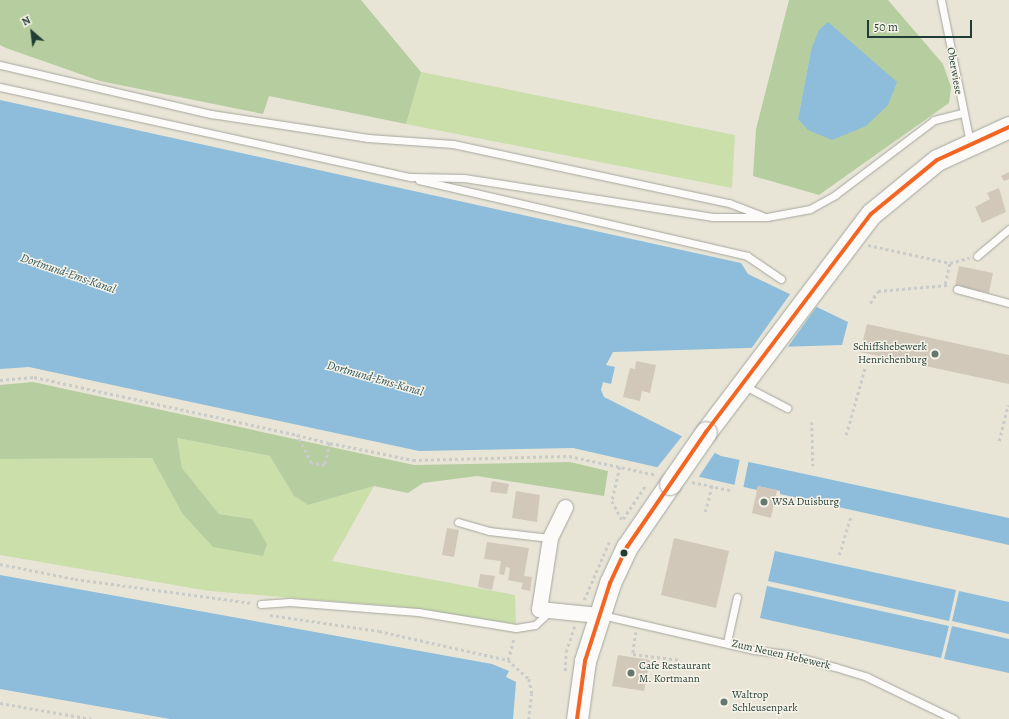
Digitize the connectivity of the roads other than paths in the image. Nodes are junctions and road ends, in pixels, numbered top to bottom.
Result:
1 (941, 0) edge
2 (0, 65) edge
3 (0, 87) edge
4 (962, 113) junction
5 (1009, 127) edge
6 (970, 142) junction
7 (411, 177) junction
8 (767, 218) junction
9 (1009, 228) edge
10 (977, 256) road end
11 (781, 279) dead end
12 (957, 289) road end
13 (1009, 303) edge
14 (742, 385) junction
15 (787, 408) dead end
16 (565, 507) dead end
17 (458, 522) dead end
18 (550, 538) junction
19 (737, 597) dead end
20 (261, 604) road end
21 (550, 611) junction
22 (599, 615) junction
23 (728, 642) junction
24 (577, 719) edge
25 (954, 719) edge

1 - 4 lane, Oberwiese
2 - 8 lane
3 - 7 lane
4 - 6 lane, Oberwiese
4 - 8 lane
5 - 6 main road
6 - 14 main road
7 - 8 lane
7 - 11 lane
9 - 10 lane
12 - 13 lane
14 - 15 lane
14 - 22 main road, bridge
16 - 18 street
17 - 18 lane
18 - 21 street
19 - 23 lane
20 - 21 lane
21 - 22 street
22 - 23 lane, Zum Neuen Hebewerk
22 - 24 main road
23 - 25 lane, Zum Neuen Hebewerk

